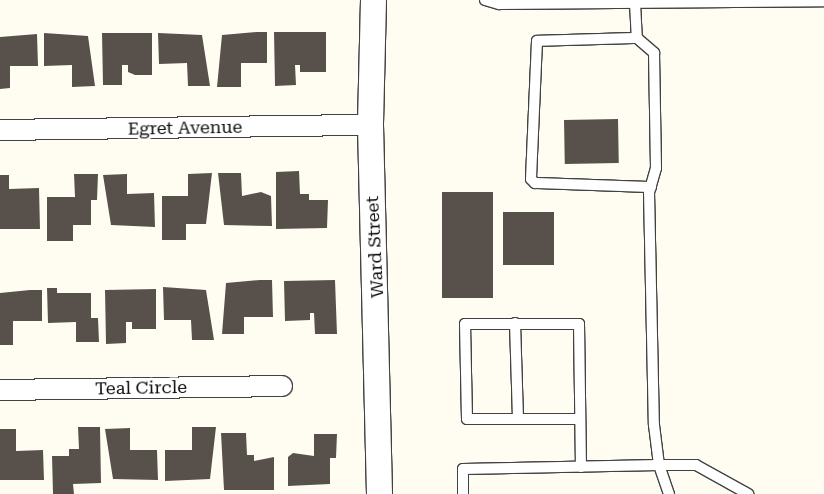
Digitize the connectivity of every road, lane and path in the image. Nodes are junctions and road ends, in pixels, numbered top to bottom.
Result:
1 (373, 0) edge
2 (485, 0) edge
3 (824, 1) edge
4 (635, 3) junction
5 (637, 38) junction
6 (370, 125) junction
7 (0, 130) edge
8 (651, 187) junction
9 (515, 323) junction
10 (282, 386) dead end
11 (0, 390) edge
12 (518, 419) junction
13 (580, 419) junction
14 (659, 466) junction
15 (581, 467) junction
16 (380, 494) edge
17 (463, 494) edge
18 (669, 494) edge
19 (748, 494) edge

1 - 6 street, Ward Street
2 - 4 lane
3 - 4 lane
4 - 5 lane
5 - 8 lane
5 - 8 lane
6 - 7 street, Egret Avenue
6 - 16 street, Ward Street
8 - 14 lane
9 - 12 lane
9 - 12 lane
9 - 13 lane
10 - 11 street, Teal Circle
12 - 13 lane
13 - 15 lane
14 - 15 lane
14 - 18 lane
14 - 19 lane
15 - 17 lane

